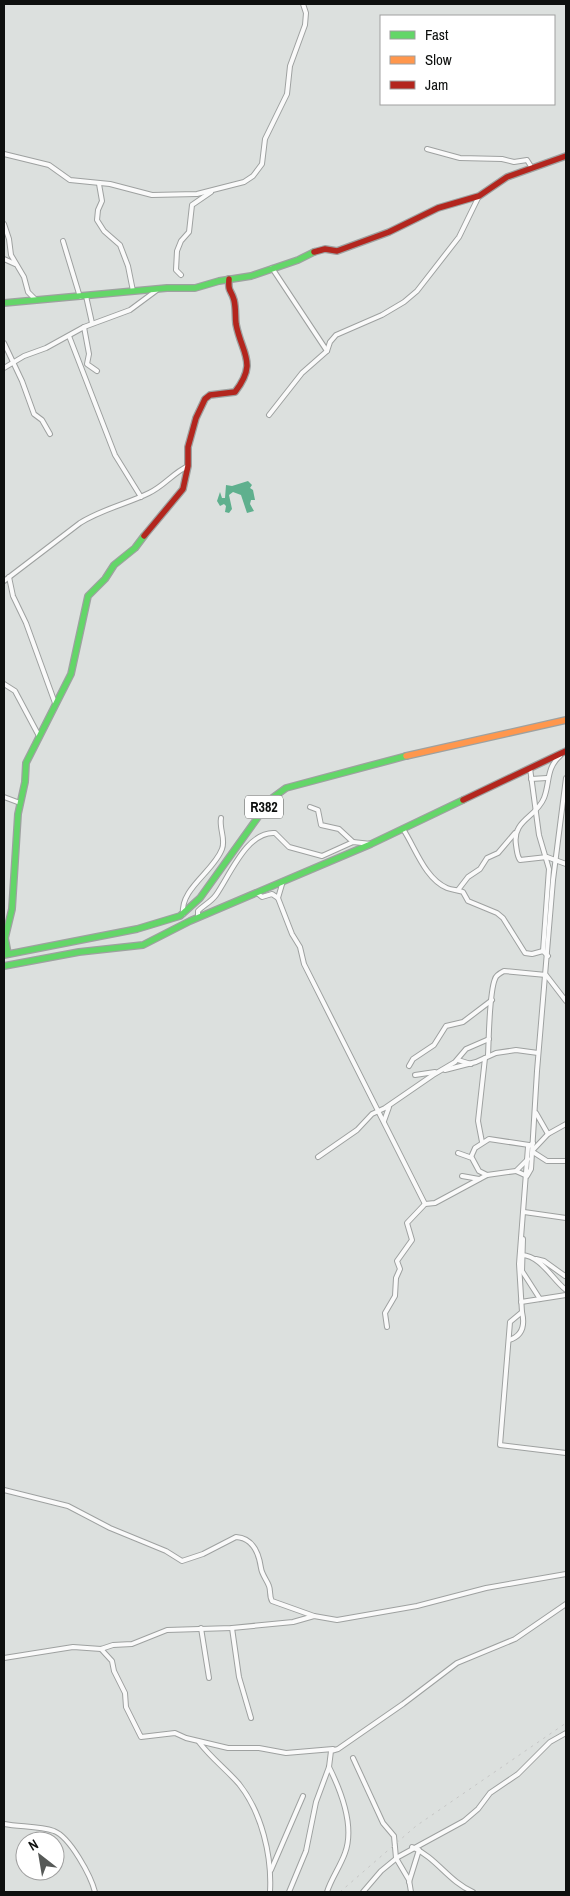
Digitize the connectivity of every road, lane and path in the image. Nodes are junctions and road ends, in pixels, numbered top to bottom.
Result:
1 (303, 4) edge
2 (427, 149) dead end
3 (4, 154) edge
4 (566, 156) edge
5 (532, 168) junction
6 (99, 184) junction
7 (213, 191) junction
8 (479, 196) junction
9 (4, 224) edge
10 (63, 241) dead end
11 (4, 259) edge
12 (15, 264) junction
13 (272, 268) junction
14 (181, 275) dead end
15 (229, 279) junction
16 (159, 289) junction
17 (133, 291) junction
18 (84, 297) junction
19 (36, 300) junction
20 (4, 303) edge
21 (92, 324) junction
22 (84, 327) junction
23 (69, 336) junction
24 (4, 343) edge
25 (327, 351) junction
26 (13, 363) junction
27 (4, 368) edge
28 (97, 371) dead end
29 (269, 416) dead end
30 (50, 434) dead end
31 (188, 466) junction
32 (141, 497) junction
33 (9, 577) junction
34 (4, 581) edge
35 (4, 684) edge
36 (55, 703) junction
37 (566, 720) edge
38 (39, 736) junction
39 (564, 752) edge
40 (530, 768) junction
41 (547, 778) junction
42 (566, 778) edge
43 (531, 779) junction
44 (4, 798) edge
45 (20, 803) junction
46 (310, 807) dead end
47 (536, 810) junction
48 (220, 818) dead end
49 (403, 829) junction
50 (516, 833) junction
51 (353, 842) junction
52 (371, 844) junction
53 (547, 857) junction
54 (556, 860) junction
55 (566, 864) edge
56 (283, 881) junction
57 (458, 890) junction
58 (257, 893) junction
59 (278, 898) junction
60 (184, 914) junction
61 (198, 917) junction
62 (543, 951) junction
63 (6, 955) edge
64 (548, 956) junction
65 (4, 966) edge
66 (546, 975) junction
67 (492, 999) junction
68 (566, 1000) edge
69 (489, 1039) junction
70 (538, 1053) junction
71 (486, 1057) junction
72 (458, 1060) junction
73 (471, 1064) junction
74 (409, 1066) dead end
75 (438, 1072) junction
76 (415, 1075) dead end
77 (390, 1104) junction
78 (378, 1111) junction
79 (535, 1111) junction
80 (384, 1121) junction
81 (566, 1124) edge
82 (548, 1134) junction
83 (482, 1142) junction
84 (531, 1144) junction
85 (533, 1151) junction
86 (458, 1153) dead end
87 (471, 1156) junction
88 (318, 1157) dead end
89 (539, 1158) junction
90 (530, 1159) junction
91 (566, 1161) edge
92 (516, 1170) junction
93 (487, 1174) junction
94 (462, 1176) dead end
95 (527, 1176) junction
96 (479, 1179) junction
97 (425, 1204) junction
98 (524, 1212) junction
99 (566, 1218) edge
100 (522, 1226) junction
101 (522, 1255) junction
102 (536, 1258) junction
103 (566, 1276) edge
104 (553, 1279) junction
105 (566, 1290) edge
106 (566, 1295) edge
107 (540, 1299) junction
108 (521, 1302) junction
109 (522, 1312) junction
110 (387, 1327) dead end
111 (508, 1340) junction
112 (566, 1453) edge
113 (4, 1490) edge
114 (566, 1574) edge
115 (566, 1604) edge
116 (314, 1616) junction
117 (201, 1628) junction
118 (232, 1628) junction
119 (101, 1649) junction
120 (4, 1658) edge
121 (209, 1678) dead end
122 (251, 1718) dead end
123 (566, 1733) edge
124 (198, 1741) junction
125 (338, 1749) junction
126 (353, 1758) dead end
127 (329, 1767) junction
128 (303, 1796) dead end
129 (4, 1824) edge
130 (412, 1848) junction
131 (419, 1850) junction
132 (396, 1858) junction
133 (270, 1872) junction
134 (410, 1882) junction
135 (269, 1891) edge
136 (95, 1892) edge
137 (289, 1892) edge
138 (327, 1892) edge
139 (363, 1892) edge
140 (411, 1892) edge
141 (473, 1892) edge

1 - 7 street
2 - 5 street
3 - 6 street
4 - 5 street
5 - 8 street
6 - 7 street
6 - 17 street
7 - 14 street
8 - 13 street
8 - 25 street
9 - 12 street
10 - 18 street
11 - 12 street
12 - 19 street
13 - 15 street
13 - 25 street
15 - 16 street
15 - 31 street
16 - 17 street
16 - 21 street
17 - 18 street
18 - 19 street
18 - 21 street
19 - 20 street
21 - 22 street
22 - 23 street
22 - 28 street
23 - 26 street
23 - 32 street
24 - 26 street
25 - 29 street
26 - 27 street
26 - 30 street
31 - 32 street
31 - 36 street
32 - 33 street
33 - 34 street
33 - 36 street
35 - 38 street
36 - 38 street
37 - 60 street, R382
38 - 45 street
39 - 40 street
39 - 41 street
40 - 43 street
40 - 49 street
41 - 43 street
41 - 47 street
42 - 54 street
43 - 47 street
44 - 45 street
45 - 63 street
46 - 51 street
47 - 50 street
47 - 53 street
48 - 60 street
49 - 52 street
49 - 57 street
50 - 53 street
50 - 57 street
51 - 52 street
51 - 61 street
52 - 56 street
53 - 54 street
53 - 62 street
54 - 55 street
54 - 64 street
56 - 58 street
56 - 59 street
57 - 62 street
58 - 59 street
58 - 61 street
59 - 78 street
60 - 63 street, R382
61 - 65 street
62 - 64 street
64 - 66 street
66 - 67 street
66 - 68 street
66 - 70 street
67 - 69 street
67 - 74 street
69 - 71 street
69 - 72 street
70 - 71 street
70 - 79 street
71 - 73 street
71 - 83 street
72 - 73 street
72 - 75 street
73 - 75 street
75 - 76 street
75 - 77 street
77 - 78 street
77 - 80 street
78 - 80 street
78 - 88 street
79 - 82 street
79 - 84 street
80 - 97 street
81 - 82 street
82 - 85 street
83 - 84 street
83 - 87 street
84 - 85 street
84 - 90 street
85 - 89 street
85 - 90 street
86 - 87 street
87 - 93 street
89 - 90 street
89 - 91 street
90 - 92 street
90 - 95 street
92 - 93 street
92 - 95 street
93 - 96 street
94 - 96 street
95 - 98 street
96 - 97 street
97 - 110 street
98 - 99 street
98 - 100 street
100 - 101 street
100 - 108 street
101 - 102 street
101 - 107 street
102 - 103 street
102 - 104 street
103 - 104 street
104 - 105 street
106 - 107 street
107 - 108 street
108 - 109 street
109 - 111 street
109 - 111 street
111 - 112 street
113 - 116 street
114 - 116 street
115 - 125 street
116 - 118 street
117 - 118 street
117 - 119 street
117 - 121 street
118 - 122 street
119 - 120 street
119 - 124 street
123 - 130 street
124 - 125 street
124 - 133 street
125 - 127 street
126 - 132 street
127 - 137 street
127 - 138 street
128 - 133 street
129 - 136 street
130 - 131 street
130 - 132 street
131 - 134 street
131 - 141 street
132 - 134 street
132 - 139 street
133 - 135 street
134 - 140 street

